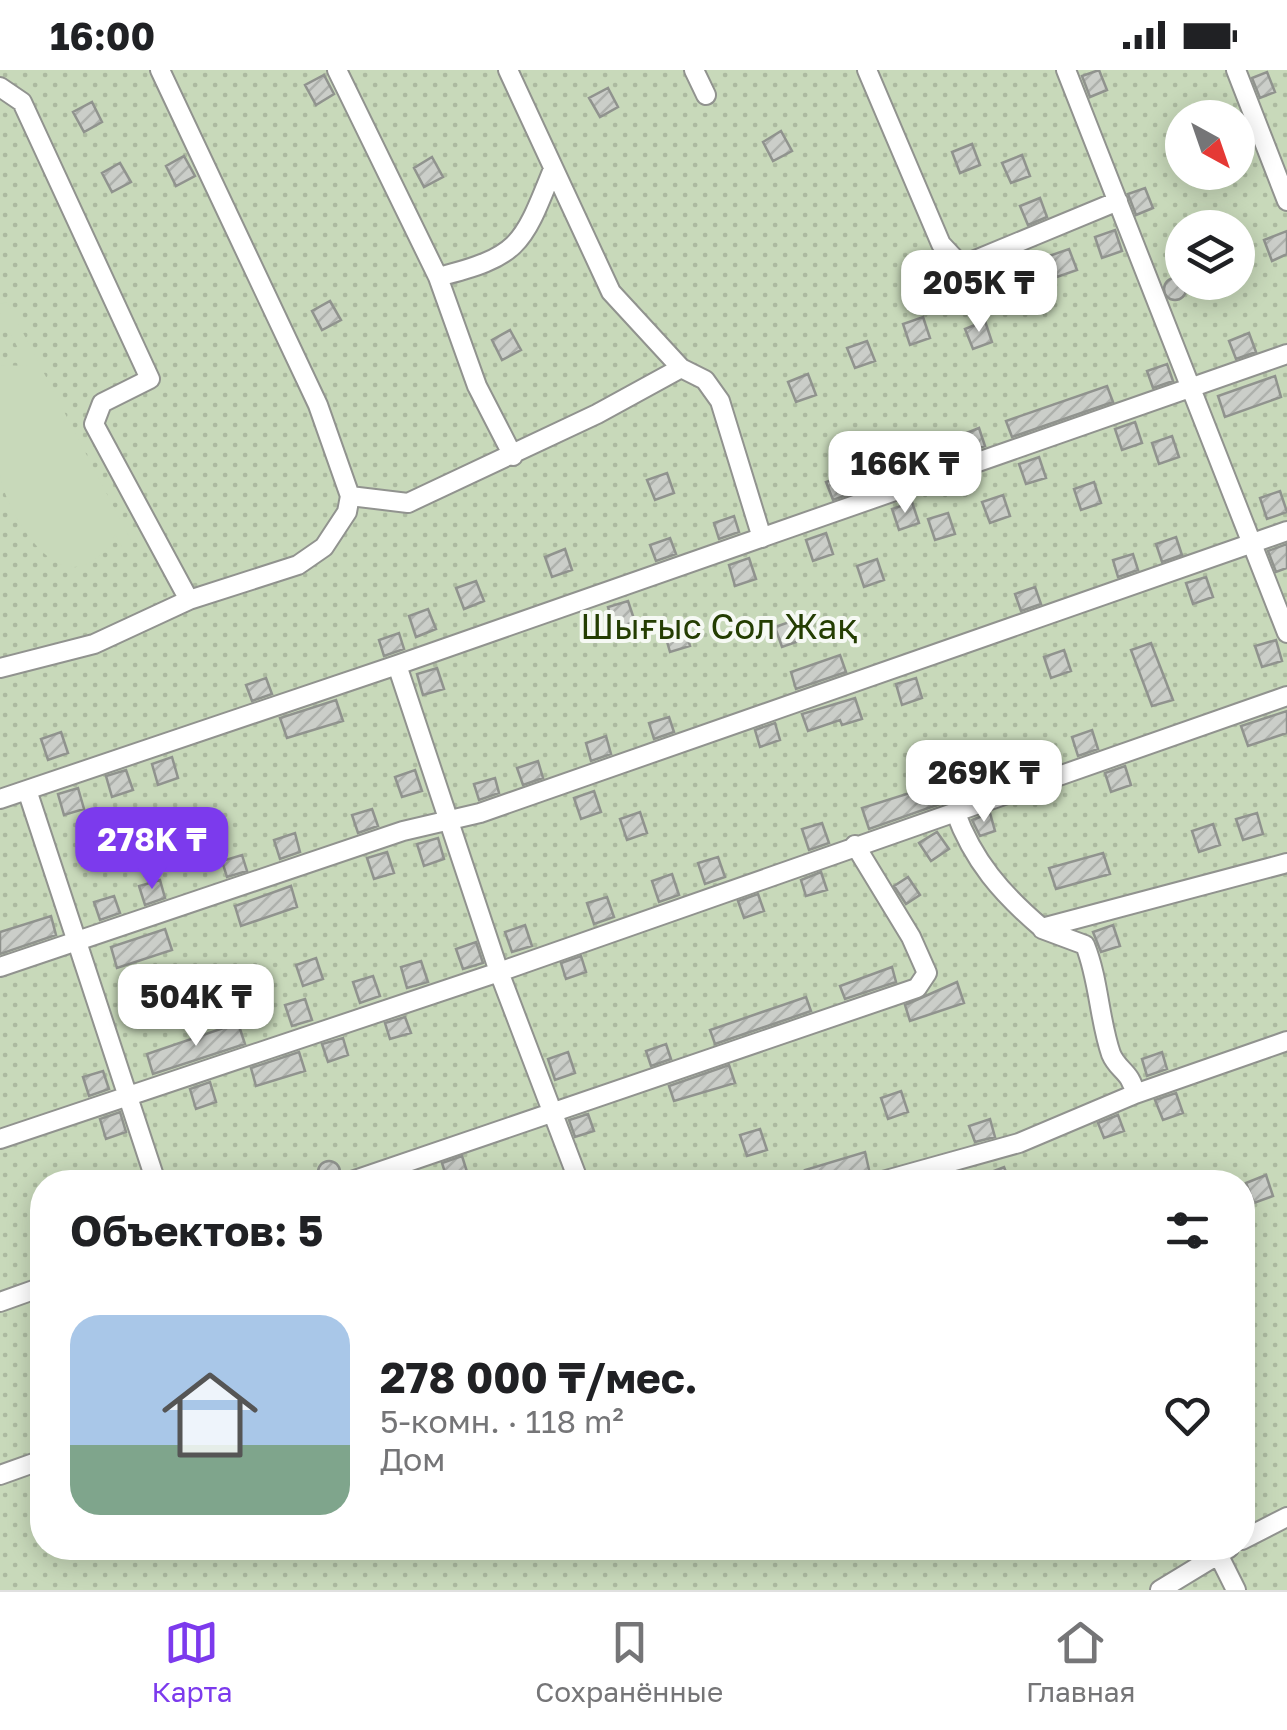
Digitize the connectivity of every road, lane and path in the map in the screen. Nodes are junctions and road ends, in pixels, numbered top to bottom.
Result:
1 (160, 70) edge
2 (337, 70) edge
3 (508, 70) edge
4 (694, 70) edge
5 (867, 70) edge
6 (1066, 70) edge
7 (1236, 70) edge
8 (0, 87) edge
9 (706, 95) dead end
10 (553, 169) junction
11 (1118, 201) junction
12 (1287, 202) edge
13 (438, 278) junction
14 (1287, 354) edge
15 (681, 368) junction
16 (1192, 388) junction
17 (513, 456) junction
18 (350, 496) junction
19 (1287, 532) edge
20 (762, 538) junction
21 (1253, 545) junction
22 (189, 600) junction
23 (1287, 633) edge
24 (397, 666) junction
25 (0, 668) edge
26 (1287, 696) edge
27 (27, 790) junction
28 (0, 798) edge
29 (955, 811) junction
30 (448, 820) junction
31 (855, 845) junction
32 (1287, 863) edge
33 (1042, 928) junction
34 (74, 942) junction
35 (0, 967) edge
36 (499, 972) junction
37 (1287, 1041) edge
38 (1136, 1094) junction
39 (128, 1095) junction
40 (551, 1114) junction
41 (0, 1139) edge
42 (152, 1170) edge
43 (385, 1170) edge
44 (575, 1170) edge
45 (922, 1170) edge
46 (30, 1292) edge
47 (0, 1302) edge
48 (30, 1464) edge
49 (0, 1474) edge
50 (1287, 1516) edge
51 (1255, 1533) edge
52 (1208, 1560) edge
53 (1227, 1560) edge
54 (1160, 1590) edge
55 (1236, 1590) edge

1 - 18 street
2 - 13 street
3 - 10 street
4 - 9 street
5 - 11 street
6 - 11 street
7 - 12 street
8 - 22 street
10 - 13 street
10 - 15 street
11 - 16 street
13 - 17 street
14 - 16 street
15 - 17 street
15 - 20 street
16 - 20 street
16 - 21 street
17 - 18 street
18 - 22 street
19 - 21 street
20 - 24 street
21 - 23 street
21 - 30 street
22 - 25 street
24 - 27 street
24 - 30 street
26 - 29 street
27 - 28 street
27 - 34 street
29 - 31 street
29 - 33 street
30 - 34 street
30 - 36 street
31 - 36 street
31 - 40 street
32 - 33 street
33 - 38 street
34 - 35 street
34 - 39 street
36 - 39 street
36 - 40 street
37 - 38 street
38 - 45 street
39 - 41 street
39 - 42 street
40 - 43 street
40 - 44 street
46 - 47 street
48 - 49 street
50 - 51 street
52 - 54 street
53 - 55 street

